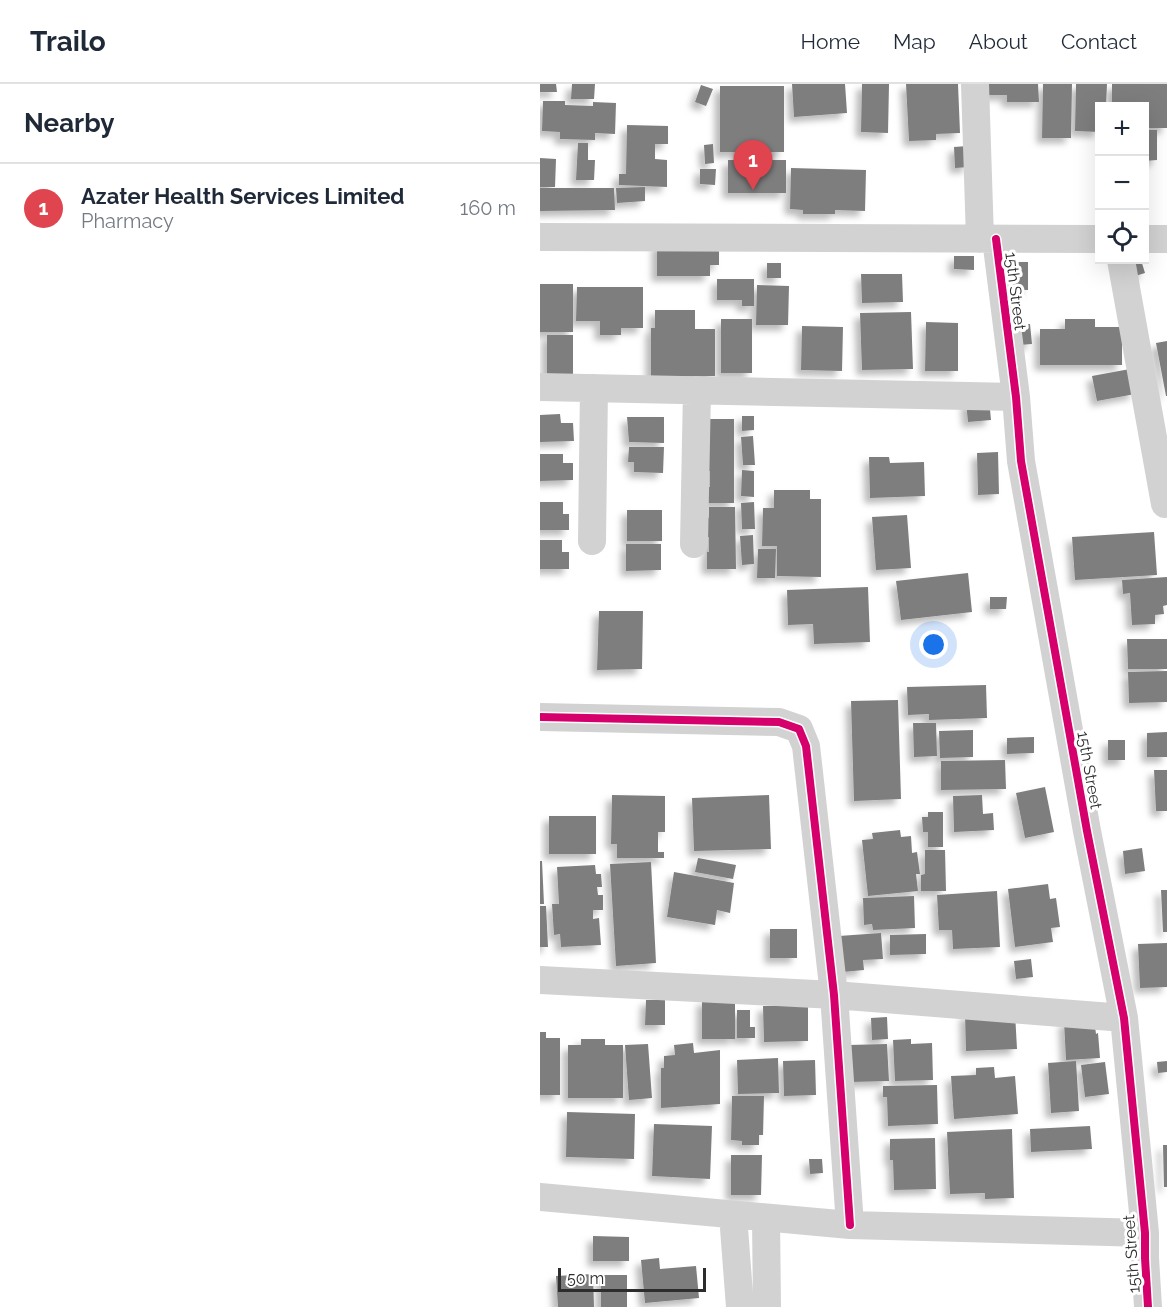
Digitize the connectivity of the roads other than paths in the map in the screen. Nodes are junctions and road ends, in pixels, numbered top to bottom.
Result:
1 (975, 84) edge
2 (540, 237) edge
3 (988, 239) junction
4 (1095, 239) edge
5 (1149, 239) edge
6 (1167, 239) edge
7 (1122, 264) edge
8 (540, 387) edge
9 (594, 388) junction
10 (697, 390) junction
11 (1016, 398) junction
12 (1165, 504) dead end
13 (592, 540) dead end
14 (694, 544) dead end
15 (540, 717) edge
16 (540, 980) edge
17 (834, 995) junction
18 (1124, 1018) junction
19 (540, 1197) edge
20 (733, 1215) junction
21 (766, 1218) junction
22 (850, 1226) junction
23 (1152, 1250) edge
24 (740, 1307) edge
25 (767, 1307) edge
26 (1148, 1307) edge

1 - 3 street, 15th Street
2 - 3 street
3 - 4 street
3 - 11 street, 15th Street
5 - 6 street
7 - 12 street
8 - 9 street
9 - 10 street
9 - 13 street
10 - 11 street
10 - 14 street
11 - 18 street, 15th Street
15 - 17 street
16 - 17 street
17 - 18 street
17 - 22 street
18 - 23 street, 15th Street
19 - 20 street
20 - 21 street
20 - 24 street
21 - 22 street
21 - 25 street
22 - 23 street
23 - 26 street, 15th Street

